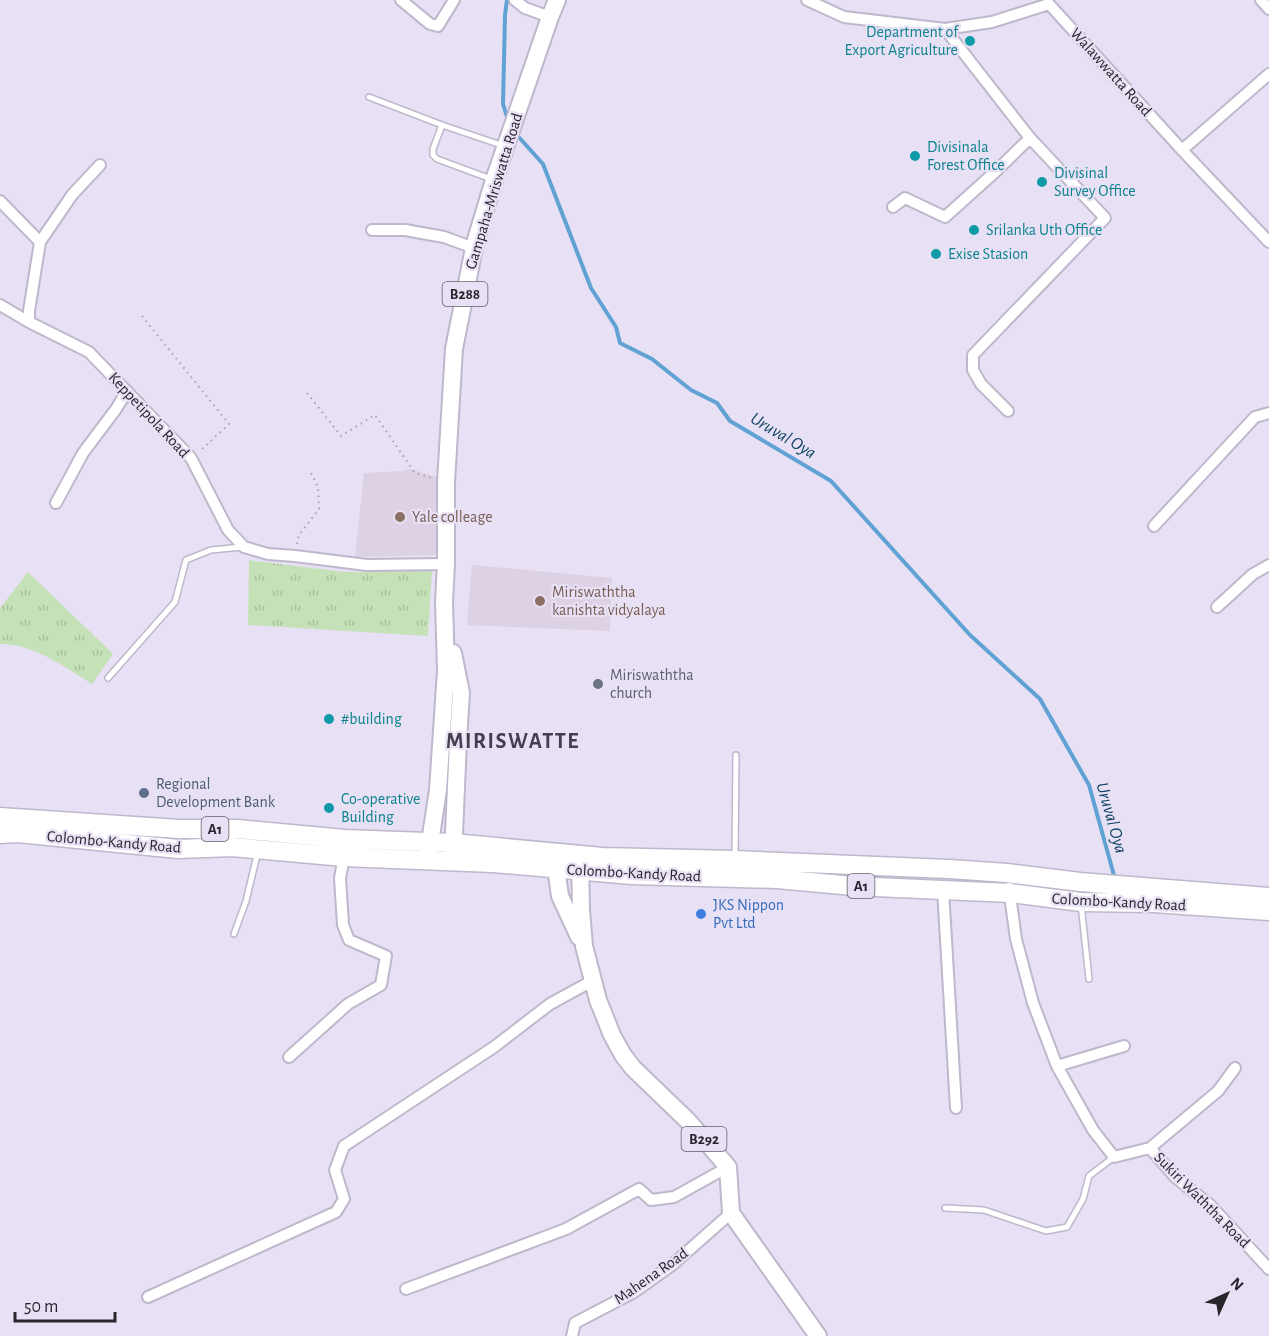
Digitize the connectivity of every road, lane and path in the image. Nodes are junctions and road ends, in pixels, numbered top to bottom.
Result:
1 (401, 0) edge
2 (454, 0) edge
3 (515, 0) edge
4 (557, 0) edge
5 (807, 0) edge
6 (1261, 0) edge
7 (1269, 9) edge
8 (550, 17) junction
9 (945, 29) junction
10 (1269, 75) edge
11 (369, 97) dead end
12 (442, 125) junction
13 (1030, 138) junction
14 (506, 146) junction
15 (1182, 150) junction
16 (99, 165) dead end
17 (494, 180) junction
18 (0, 201) edge
19 (892, 207) dead end
20 (372, 230) dead end
21 (40, 242) junction
22 (1269, 242) edge
23 (474, 248) junction
24 (0, 305) edge
25 (142, 316) dead end
26 (29, 322) junction
27 (127, 391) junction
28 (307, 393) dead end
29 (1008, 411) dead end
30 (1269, 413) edge
31 (191, 458) junction
32 (311, 473) dead end
33 (446, 482) junction
34 (56, 503) dead end
35 (1154, 526) dead end
36 (244, 547) junction
37 (295, 556) junction
38 (446, 564) junction
39 (1269, 565) edge
40 (444, 602) junction
41 (1217, 607) dead end
42 (108, 678) dead end
43 (736, 755) dead end
44 (0, 817) edge
45 (179, 829) junction
46 (0, 834) edge
47 (178, 849) junction
48 (258, 850) junction
49 (429, 850) junction
50 (453, 851) junction
51 (344, 857) junction
52 (556, 860) junction
53 (735, 860) junction
54 (580, 862) junction
55 (1007, 873) junction
56 (943, 890) junction
57 (1010, 893) junction
58 (1269, 897) edge
59 (1081, 902) junction
60 (1269, 911) edge
61 (234, 934) dead end
62 (584, 946) junction
63 (1089, 979) dead end
64 (592, 981) junction
65 (1124, 1046) dead end
66 (289, 1057) dead end
67 (1057, 1066) junction
68 (1235, 1068) dead end
69 (956, 1108) dead end
70 (1150, 1148) junction
71 (1114, 1157) junction
72 (728, 1167) junction
73 (945, 1208) dead end
74 (731, 1213) junction
75 (1269, 1269) edge
76 (406, 1289) dead end
77 (148, 1298) dead end
78 (572, 1336) edge
79 (818, 1336) edge

1 - 2 street
3 - 8 street
4 - 8 main road, Gampaha-Mriswatta Road / B288
5 - 9 street, Walawwatta Road
6 - 7 street
8 - 14 main road, Gampaha-Mriswatta Road / B288
9 - 13 street
9 - 15 street, Walawwatta Road
10 - 15 street
11 - 12 lane
12 - 14 lane
12 - 17 lane
13 - 19 street
13 - 29 street
14 - 17 main road, Gampaha-Mriswatta Road / B288
15 - 22 street, Walawwatta Road
16 - 21 street
17 - 23 main road, Gampaha-Mriswatta Road / B288
18 - 21 street
20 - 23 street
21 - 26 street
23 - 33 main road, Gampaha-Mriswatta Road / B288
24 - 26 street, Keppetipola Road
25 - 31 path
26 - 27 street, Keppetipola Road
27 - 31 street, Keppetipola Road
27 - 34 street
28 - 33 path
30 - 35 street
31 - 36 street, Keppetipola Road
32 - 37 path
33 - 38 main road, Gampaha-Mriswatta Road / B288
36 - 37 street
36 - 42 lane
37 - 38 street
38 - 40 main road, Gampaha-Mriswatta Road / B288
39 - 41 street
40 - 49 main road, Gampaha-Mriswatta Road / B288
40 - 50 main road, Gampaha-Mriswatta Road / B288
43 - 53 lane
44 - 45 highway, Colombo-Kandy Road / A1
45 - 47 highway
45 - 49 highway, Colombo-Kandy Road / A1
46 - 47 highway, Colombo-Kandy Road / A1
47 - 48 highway, Colombo-Kandy Road / A1
48 - 51 highway, Colombo-Kandy Road / A1
48 - 61 lane
49 - 50 highway, Colombo-Kandy Road / A1
49 - 51 highway, Colombo-Kandy Road / A1
50 - 52 highway, Colombo-Kandy Road / A1
51 - 66 street
52 - 54 highway, Colombo-Kandy Road / A1
52 - 62 main road, B292
53 - 54 highway, Colombo-Kandy Road / A1
53 - 55 highway, Colombo-Kandy Road / A1
54 - 56 highway, Colombo-Kandy Road / A1
54 - 62 main road, B292
55 - 57 street
55 - 58 highway, Colombo-Kandy Road / A1
56 - 57 highway, Colombo-Kandy Road / A1
56 - 69 street
57 - 59 highway, Colombo-Kandy Road / A1
57 - 67 street
59 - 60 highway, Colombo-Kandy Road / A1
59 - 63 lane
62 - 64 main road, B292
64 - 72 main road, B292
64 - 77 street
65 - 67 street
67 - 71 street
68 - 70 street
70 - 71 street, Sukiri Waththa Road
70 - 75 street, Sukiri Waththa Road
71 - 73 lane
72 - 74 main road, B292
72 - 76 street
74 - 78 street, Mahena Road
74 - 79 main road

